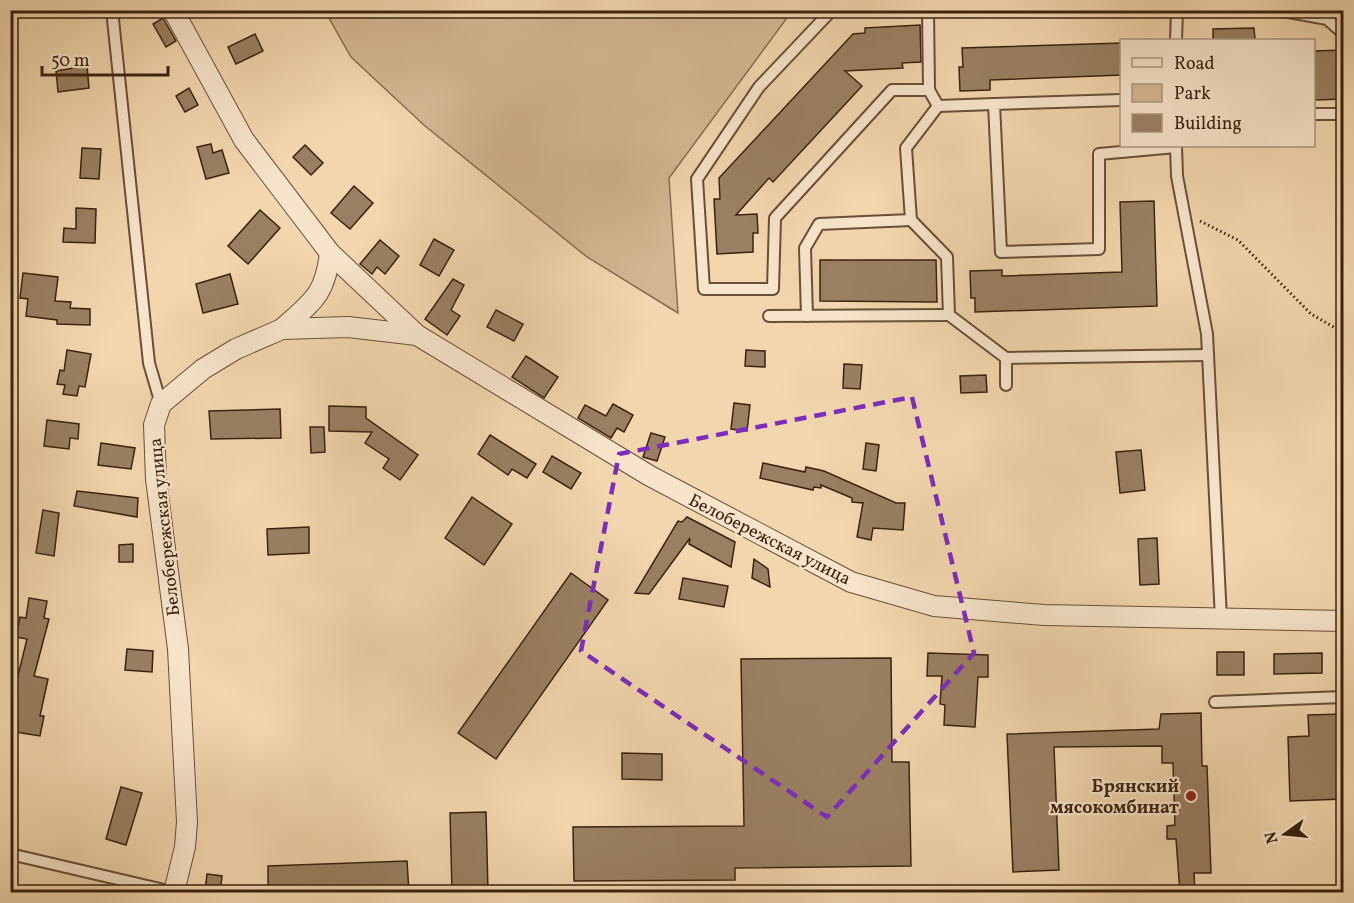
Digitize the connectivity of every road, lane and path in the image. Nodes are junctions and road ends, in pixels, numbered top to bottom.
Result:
1 (112, 10) edge
2 (173, 10) edge
3 (831, 10) edge
4 (928, 10) edge
5 (1177, 10) edge
6 (1278, 10) edge
7 (1344, 34) edge
8 (1176, 39) edge
9 (929, 90) junction
10 (1120, 100) edge
11 (994, 104) junction
12 (938, 106) junction
13 (1315, 114) edge
14 (1344, 114) edge
15 (1166, 147) edge
16 (1176, 147) edge
17 (1184, 213) junction
18 (911, 220) junction
19 (330, 253) junction
20 (949, 315) junction
21 (769, 316) dead end
22 (807, 316) junction
23 (282, 329) junction
24 (1344, 333) edge
25 (417, 335) junction
26 (1208, 355) junction
27 (1006, 358) junction
28 (1006, 385) dead end
29 (161, 404) junction
30 (1221, 619) junction
31 (1344, 621) edge
32 (1344, 697) edge
33 (1215, 702) dead end
34 (10, 854) edge
35 (173, 892) edge

1 - 29 lane
2 - 19 street, Белобережская улица
3 - 9 lane
4 - 9 lane
5 - 8 lane
6 - 7 lane
9 - 12 lane
10 - 11 lane
11 - 12 lane
11 - 15 lane
12 - 18 lane
13 - 14 lane
16 - 17 lane
17 - 24 path
17 - 26 lane
18 - 20 lane
18 - 22 lane
19 - 23 street
19 - 25 street, Белобережская улица
20 - 22 lane
20 - 27 lane
21 - 22 lane
23 - 25 street, Белобережская улица
23 - 29 street, Белобережская улица
25 - 30 street, Белобережская улица
26 - 27 lane
26 - 30 lane
27 - 28 lane
29 - 35 street, Белобережская улица
30 - 31 street, Белобережская улица
32 - 33 lane
34 - 35 lane

